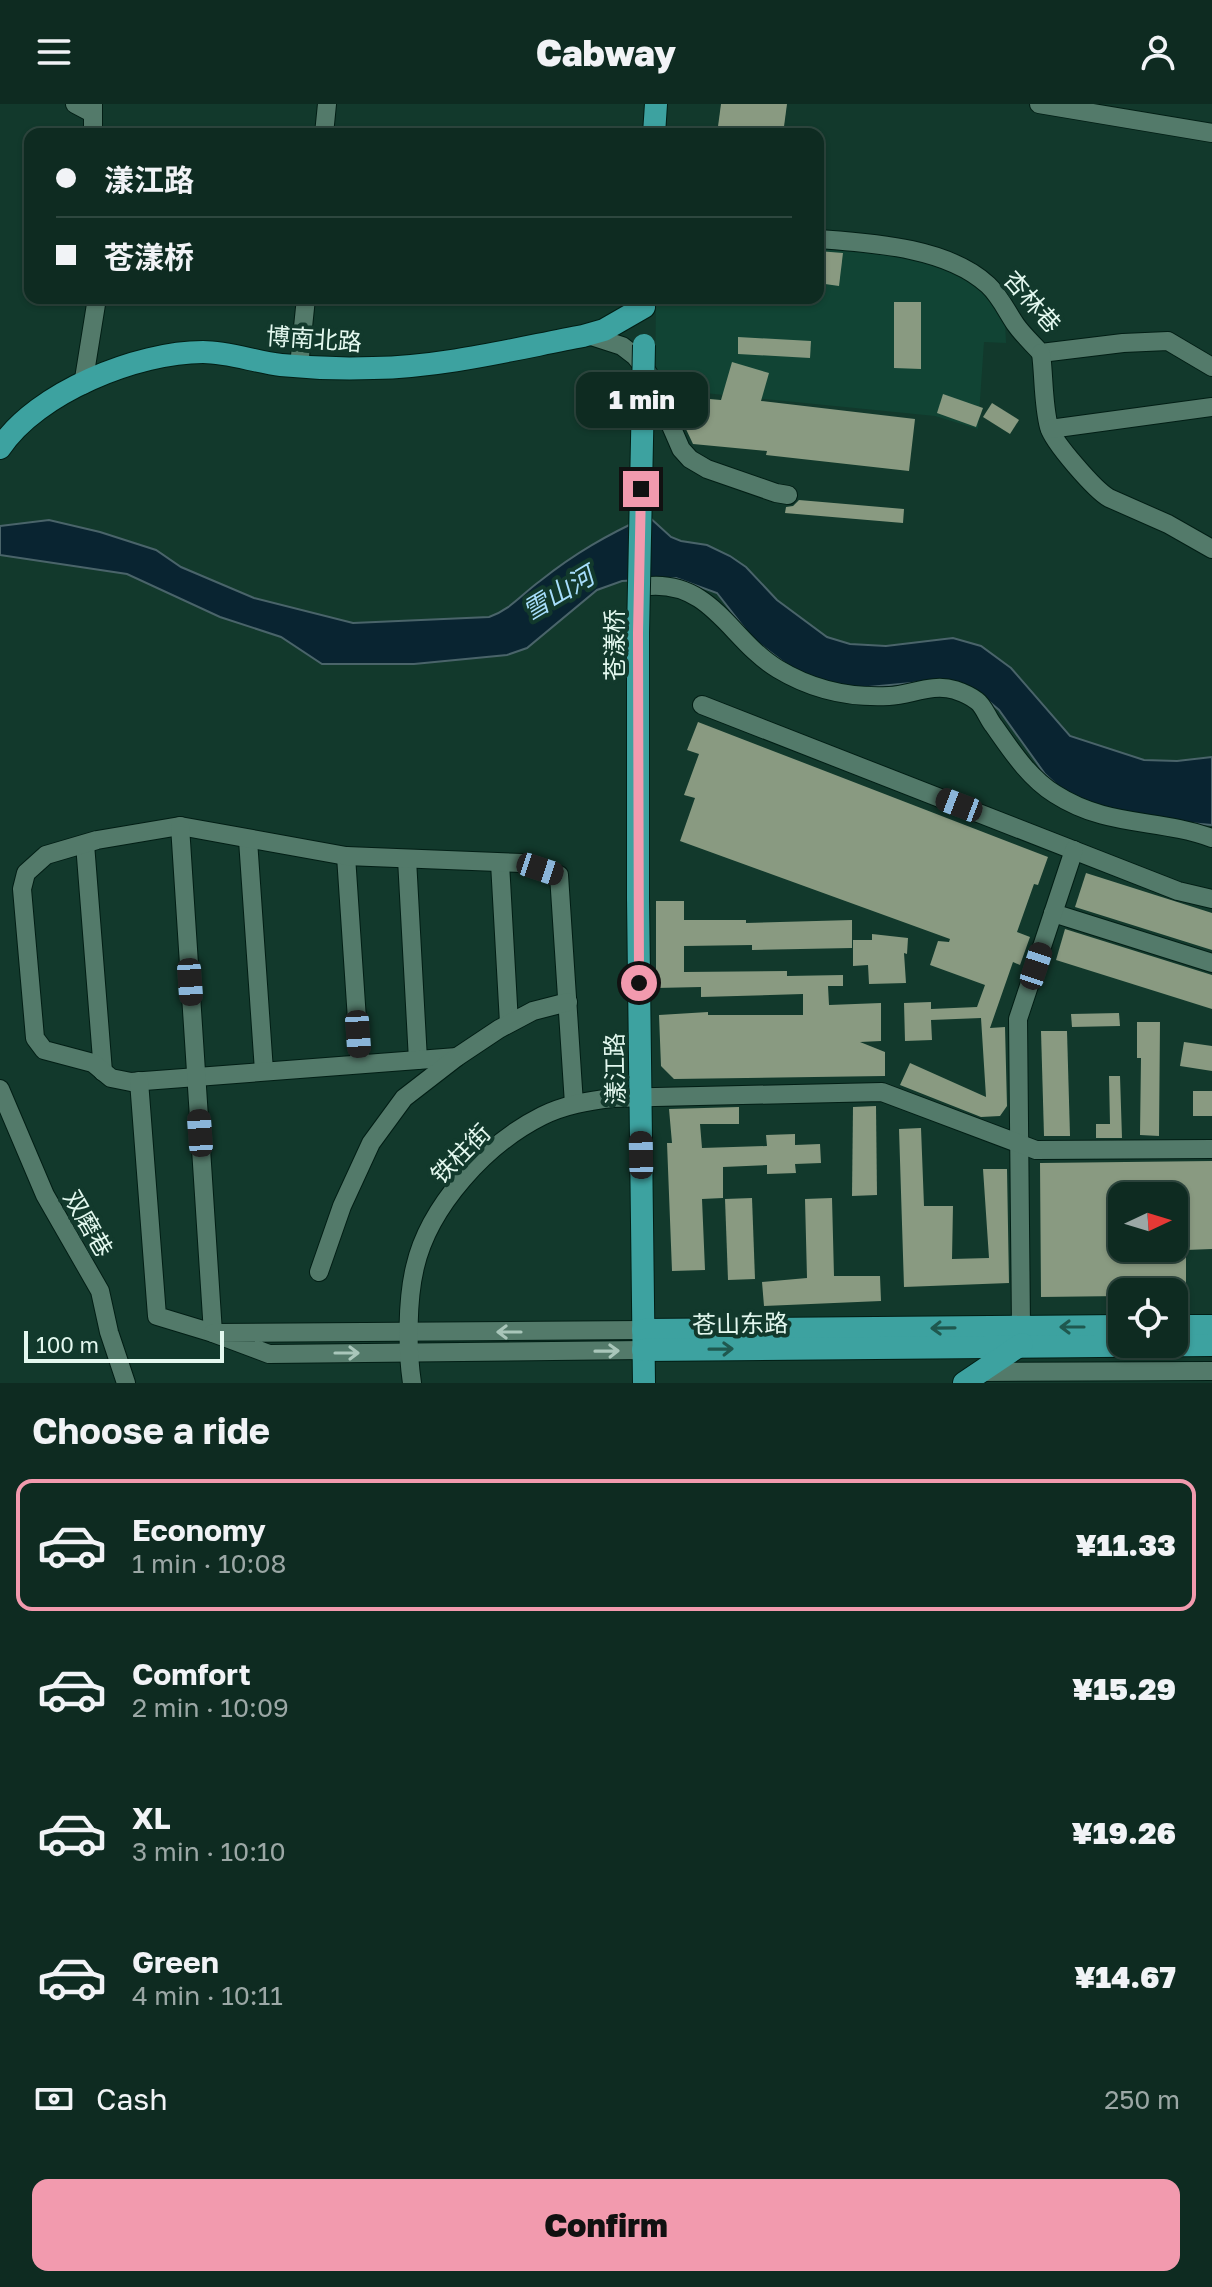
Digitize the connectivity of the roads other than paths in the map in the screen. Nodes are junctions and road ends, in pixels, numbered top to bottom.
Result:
1 (75, 104) edge
2 (327, 104) edge
3 (656, 104) edge
4 (1039, 104) edge
5 (92, 107) edge
6 (93, 128) edge
7 (325, 128) edge
8 (654, 128) edge
9 (1212, 133) edge
10 (824, 240) edge
11 (96, 304) edge
12 (305, 304) edge
13 (643, 304) edge
14 (645, 304) edge
15 (588, 335) junction
16 (1041, 353) junction
17 (299, 366) junction
18 (1212, 367) edge
19 (83, 385) junction
20 (1212, 407) edge
21 (1050, 429) junction
22 (0, 448) edge
23 (788, 495) dead end
24 (1212, 549) edge
25 (650, 586) dead end
26 (702, 705) dead end
27 (180, 826) junction
28 (1212, 838) edge
29 (248, 840) junction
30 (85, 844) junction
31 (1074, 850) junction
32 (346, 856) junction
33 (407, 859) junction
34 (500, 863) junction
35 (638, 898) joint
36 (1212, 899) edge
37 (1053, 913) junction
38 (1212, 963) edge
39 (568, 1002) junction
40 (509, 1023) junction
41 (457, 1057) junction
42 (418, 1060) junction
43 (360, 1064) junction
44 (264, 1071) junction
45 (103, 1072) junction
46 (196, 1076) junction
47 (139, 1081) junction
48 (0, 1089) edge
49 (640, 1097) junction
50 (574, 1104) junction
51 (1018, 1144) junction
52 (1212, 1149) edge
53 (319, 1272) dead end
54 (1188, 1326) edge
55 (1212, 1326) edge
56 (1108, 1327) edge
57 (411, 1332) junction
58 (213, 1333) junction
59 (1022, 1336) junction
60 (643, 1340) junction
61 (1212, 1345) edge
62 (411, 1353) junction
63 (1212, 1371) edge
64 (973, 1378) edge
65 (126, 1383) edge
66 (412, 1383) edge
67 (644, 1383) edge

1 - 5 street
2 - 7 street
3 - 8 main road
4 - 9 street
5 - 6 street
10 - 16 street, 杏林巷
11 - 19 street
12 - 17 street
13 - 15 main road, 博南北路
14 - 35 main road, 苍漾桥, bridge
15 - 17 main road, 博南北路
15 - 23 street
16 - 18 street, 杏林巷
16 - 21 street
17 - 19 main road, 博南北路
19 - 22 main road, 博南北路
20 - 21 street
21 - 24 street
25 - 28 street
26 - 31 street
27 - 29 street
27 - 30 street
27 - 46 street
29 - 32 street
29 - 44 street
30 - 45 street
30 - 45 street
31 - 36 street
31 - 37 street
32 - 33 street
32 - 43 street
33 - 34 street
33 - 42 street
34 - 39 street
34 - 40 street
35 - 49 main road, 漾江路
37 - 38 street
37 - 51 street
39 - 40 street
39 - 50 street
40 - 41 street
41 - 42 street
41 - 53 street
42 - 43 street
43 - 44 street
44 - 46 street
45 - 47 street
46 - 47 street
46 - 58 street
47 - 58 street
48 - 65 street, 双磨巷
49 - 50 street, 铁柱街
49 - 51 street, 铁柱街
49 - 60 main road, 漾江路
50 - 57 street, 铁柱街
51 - 52 street, 铁柱街
51 - 59 street
54 - 55 main road
56 -> 59 main road, 苍山东路
57 - 58 street, 苍山东路
60 -> 57 street, 苍山东路
57 - 62 street, 铁柱街
58 -> 62 street, 苍山东路
59 - 60 main road, 苍山东路
59 - 61 main road, 苍山东路
59 - 64 main road
62 -> 60 street, 苍山东路
60 - 67 main road, 漾江路
62 - 66 street, 铁柱街
63 - 64 street

